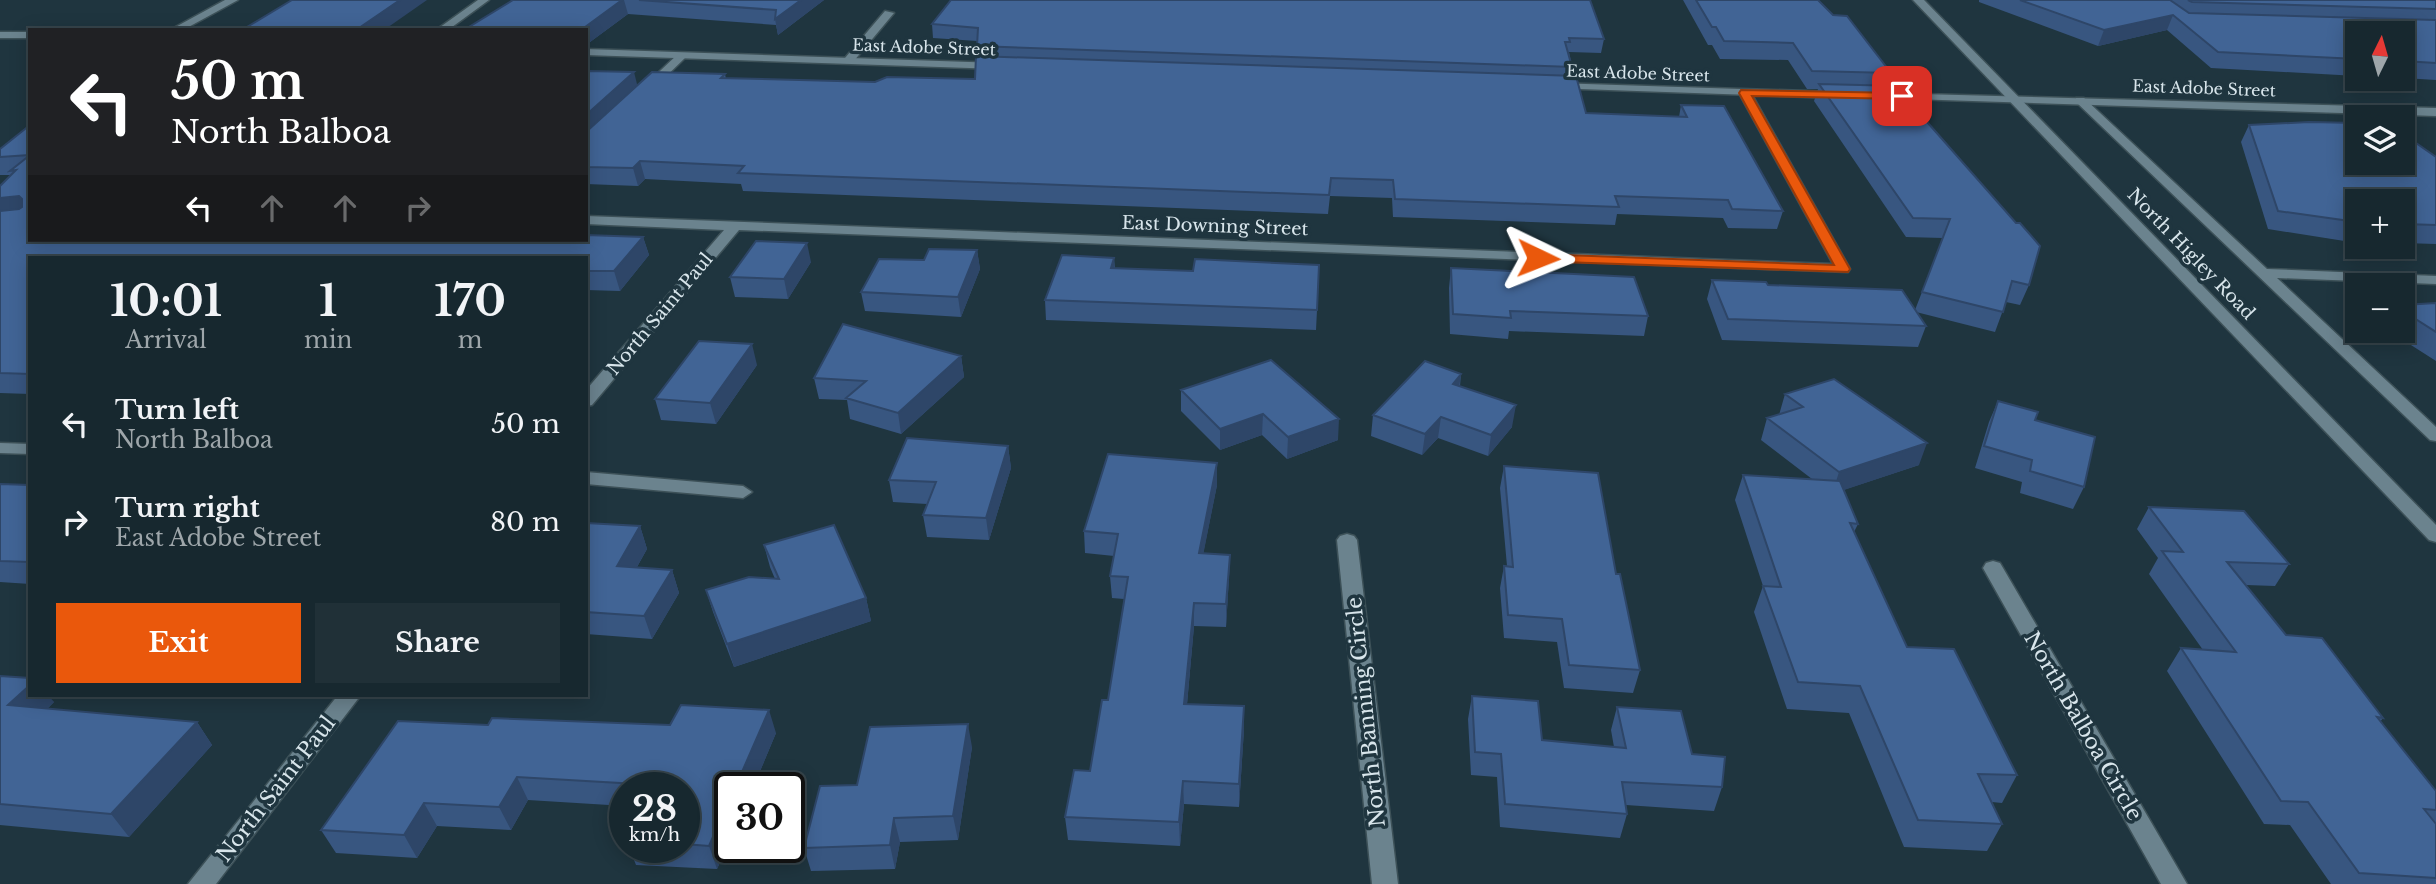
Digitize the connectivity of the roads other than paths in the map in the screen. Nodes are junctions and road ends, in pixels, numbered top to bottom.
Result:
1 (233, 0) edge
2 (484, 0) edge
3 (1918, 0) edge
4 (889, 13) dead end
5 (178, 28) edge
6 (444, 28) edge
7 (0, 34) edge
8 (28, 35) edge
9 (588, 52) edge
10 (682, 55) junction
11 (849, 60) junction
12 (1014, 66) edge
13 (1538, 85) edge
14 (1745, 93) junction
15 (1858, 95) edge
16 (1872, 96) edge
17 (2015, 99) junction
18 (2080, 100) junction
19 (634, 102) edge
20 (2436, 112) edge
21 (588, 220) edge
22 (733, 227) junction
23 (2263, 273) junction
24 (2436, 280) edge
25 (588, 399) edge
26 (2436, 436) edge
27 (0, 447) edge
28 (28, 449) edge
29 (588, 478) edge
30 (743, 492) dead end
31 (2436, 536) edge
32 (1347, 540) dead end
33 (1993, 568) dead end
34 (348, 697) edge
35 (201, 884) edge
36 (1385, 884) edge
37 (2174, 884) edge

1 - 5 street
2 - 6 street
3 - 17 street, North Higley Road
4 - 11 street
7 - 8 street
9 - 10 street, East Adobe Street
10 - 11 street, East Adobe Street
10 - 19 street
11 - 12 street, East Adobe Street
13 - 14 street, East Adobe Street
14 - 15 street, East Adobe Street
14 - 22 street, East Downing Street
16 - 17 street, East Adobe Street
17 - 18 street, East Adobe Street
17 - 31 street, North Higley Road
18 - 20 street, East Adobe Street
18 - 23 street, North Higley Road
21 - 22 street, East Downing Street
22 - 25 street, North Saint Paul
23 - 24 street
23 - 26 street, North Higley Road
27 - 28 street
29 - 30 street
32 - 36 street, North Banning Circle
33 - 37 street, North Balboa Circle
34 - 35 street, North Saint Paul

